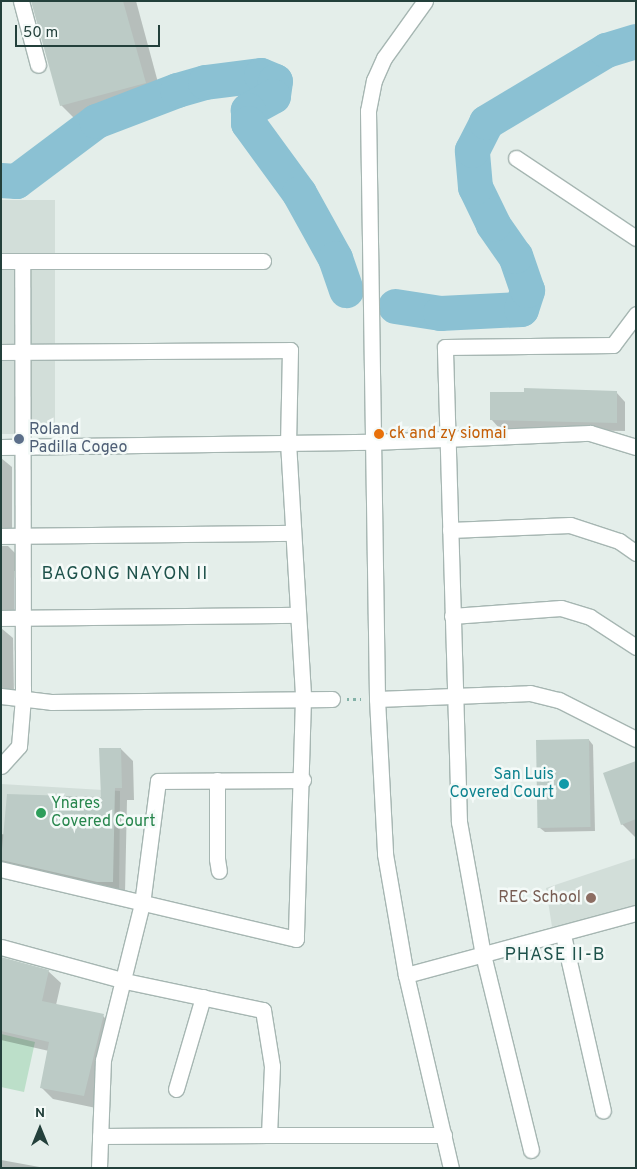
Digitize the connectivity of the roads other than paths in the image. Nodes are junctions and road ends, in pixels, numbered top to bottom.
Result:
1 (22, 1) edge
2 (425, 1) edge
3 (38, 66) dead end
4 (516, 158) dead end
5 (636, 238) edge
6 (1, 261) edge
7 (22, 261) junction
8 (263, 261) dead end
9 (636, 314) edge
10 (22, 351) junction
11 (1, 352) edge
12 (447, 439) junction
13 (288, 442) junction
14 (372, 442) junction
15 (24, 446) junction
16 (1, 447) edge
17 (636, 447) edge
18 (450, 530) junction
19 (293, 532) junction
20 (24, 535) junction
21 (1, 536) edge
22 (636, 552) edge
23 (296, 615) junction
24 (452, 616) junction
25 (1, 618) edge
26 (24, 618) junction
27 (636, 647) edge
28 (1, 696) edge
29 (23, 697) junction
30 (303, 698) junction
31 (332, 698) road end
32 (455, 698) junction
33 (377, 699) junction
34 (636, 739) edge
35 (1, 766) edge
36 (217, 780) junction
37 (303, 780) junction
38 (1, 869) edge
39 (219, 871) dead end
40 (142, 904) junction
41 (636, 913) edge
42 (563, 935) junction
43 (1, 947) edge
44 (484, 955) junction
45 (406, 976) junction
46 (124, 981) junction
47 (202, 997) junction
48 (176, 1089) dead end
49 (604, 1111) dead end
50 (269, 1135) junction
51 (444, 1135) junction
52 (100, 1136) junction
53 (531, 1150) dead end
54 (98, 1168) edge
55 (451, 1168) edge

1 - 3 street
2 - 14 street
4 - 5 street
6 - 7 street
7 - 8 street
7 - 10 street
9 - 12 street
10 - 11 street
10 - 13 street
10 - 15 street
12 - 14 street
12 - 17 street
12 - 18 street
13 - 14 street
13 - 15 street
13 - 19 street
14 - 33 street
15 - 16 street
15 - 20 street
18 - 22 street
18 - 24 street
19 - 20 street
19 - 23 street
20 - 21 street
20 - 26 street
23 - 26 street
23 - 30 street
24 - 27 street
24 - 32 street
25 - 26 street
26 - 29 street
28 - 29 street
29 - 30 street
29 - 35 street
30 - 31 street
30 - 37 street
32 - 33 street
32 - 34 street
32 - 44 street
33 - 45 street
36 - 37 street
36 - 39 street
36 - 40 street
37 - 40 street
38 - 40 street
40 - 46 street
41 - 42 street
42 - 44 street
42 - 49 street
43 - 46 street
44 - 45 street
44 - 53 street
45 - 51 street
46 - 47 street
46 - 52 street
47 - 48 street
47 - 50 street
50 - 51 street
50 - 52 street
51 - 55 street
52 - 54 street

